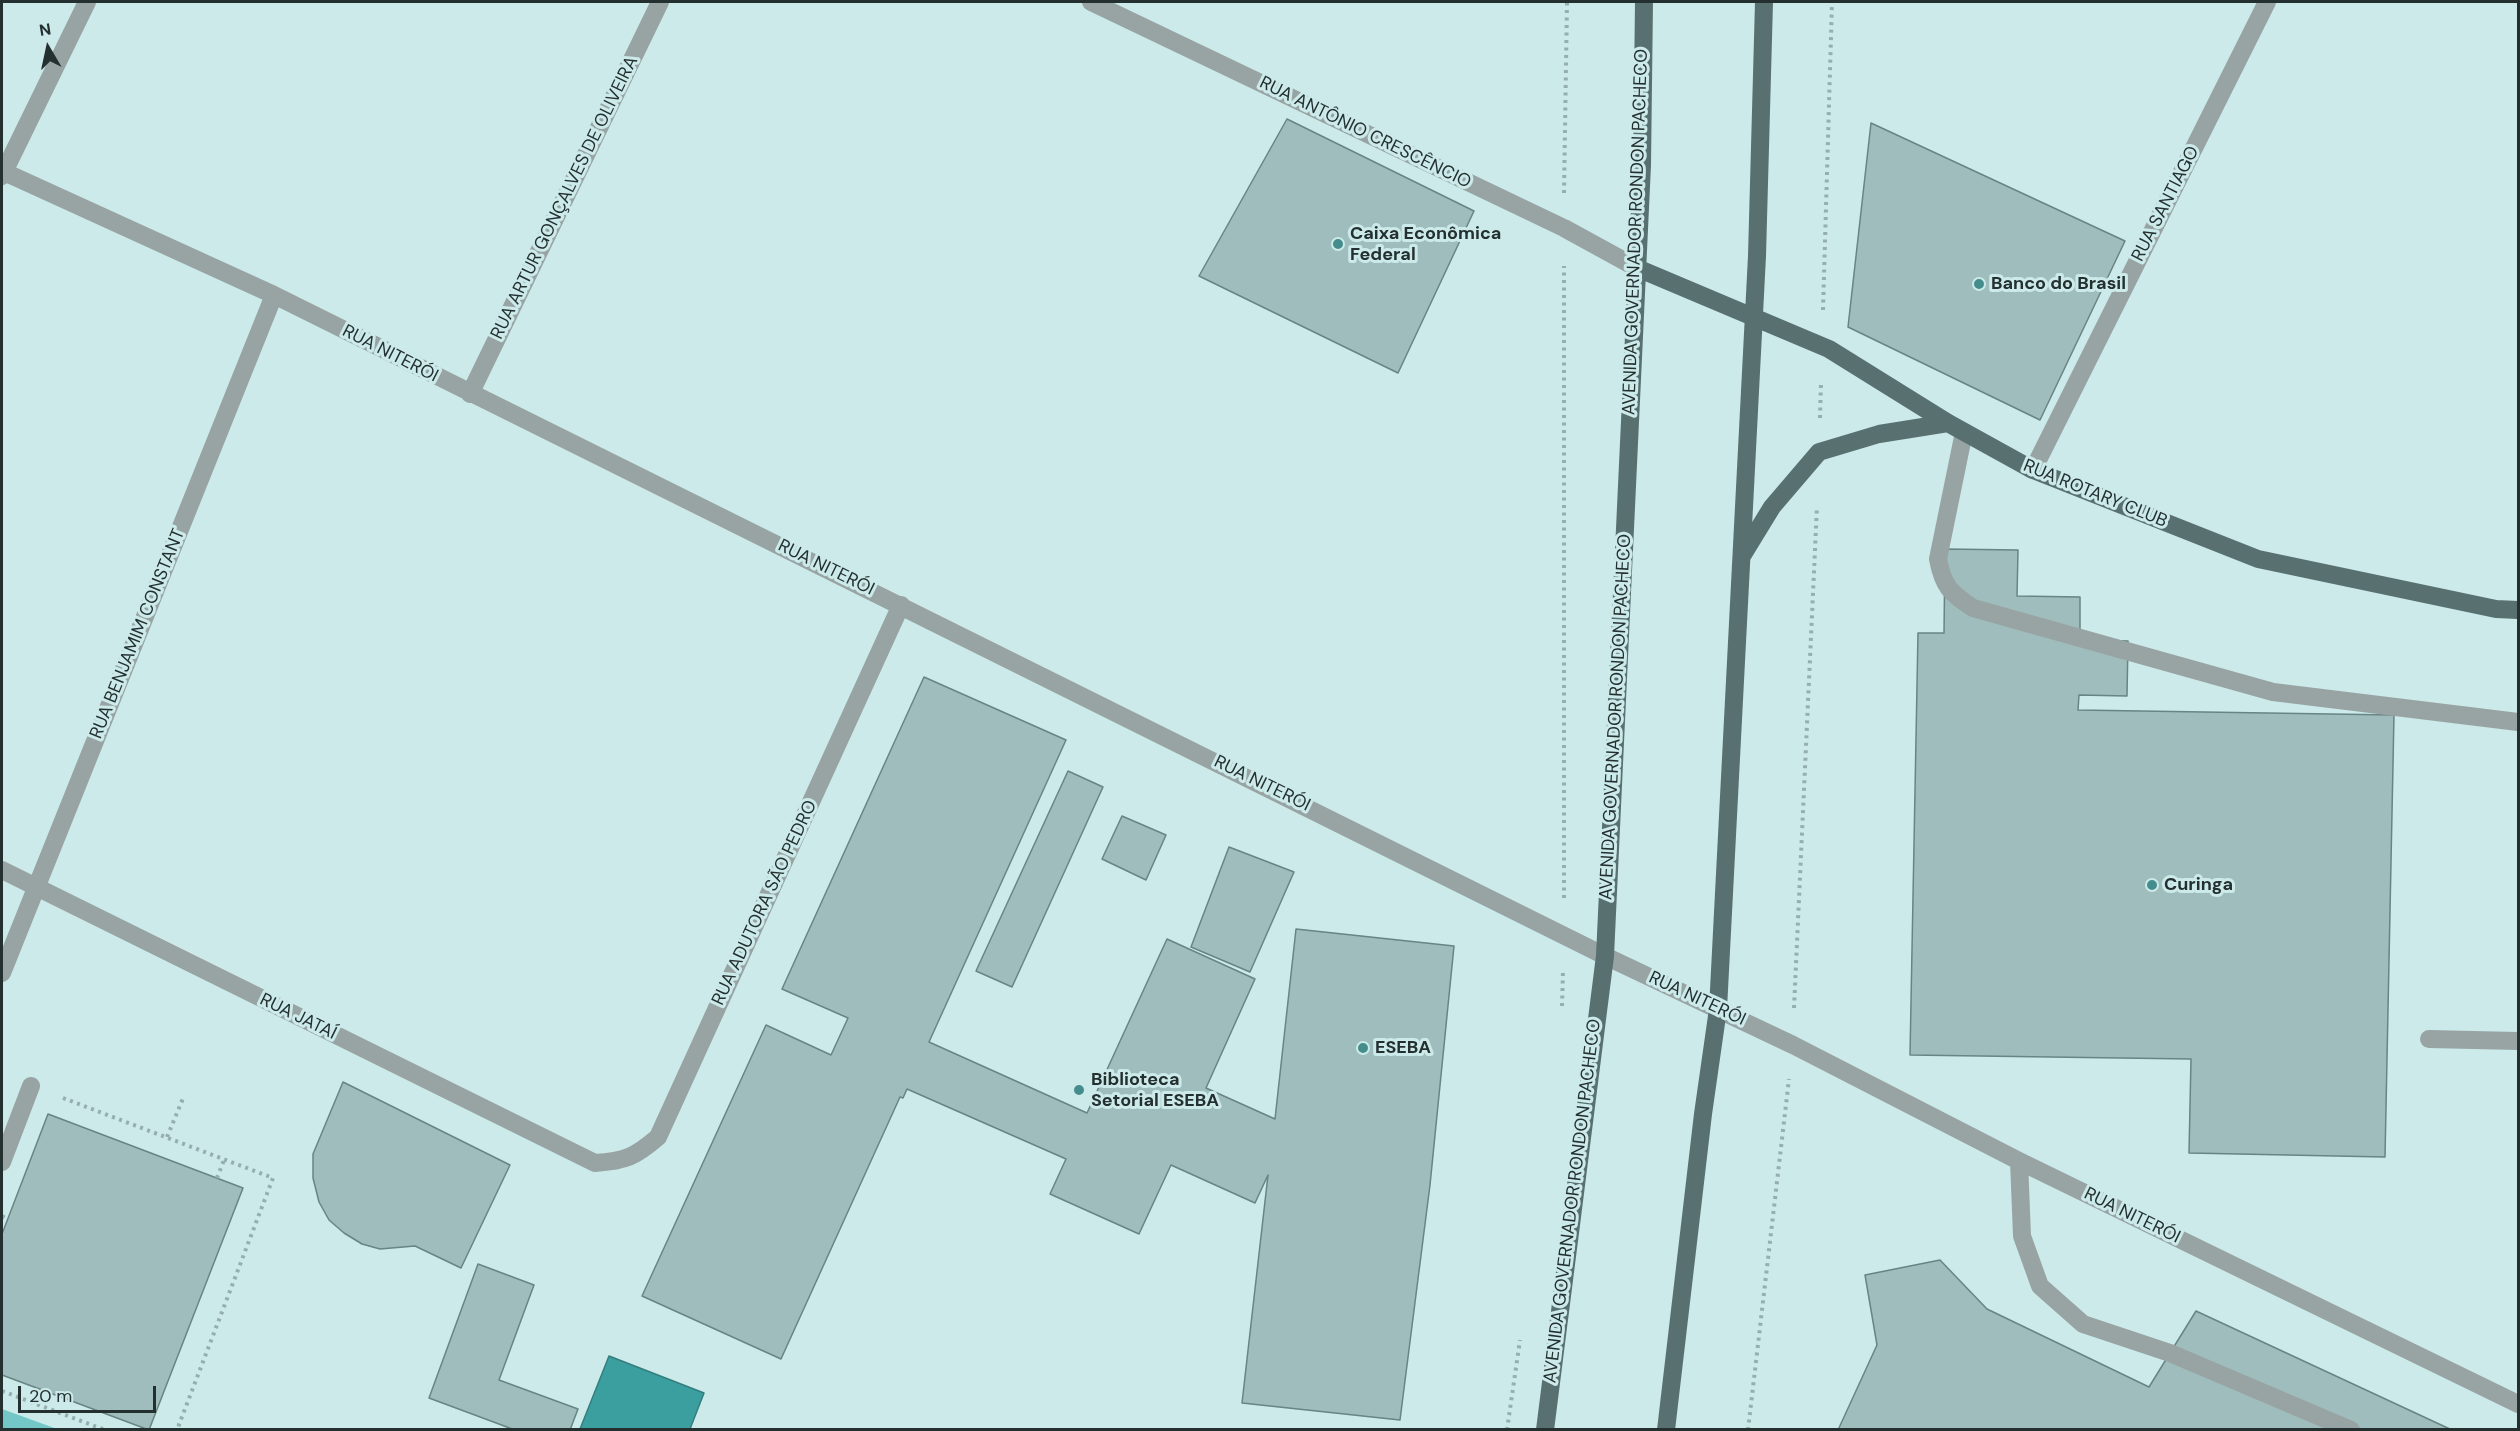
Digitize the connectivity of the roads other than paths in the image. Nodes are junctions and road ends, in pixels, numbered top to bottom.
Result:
1 (87, 2) edge
2 (660, 2) edge
3 (1091, 2) edge
4 (1644, 2) edge
5 (1764, 2) edge
6 (2267, 2) edge
7 (2, 173) edge
8 (1636, 268) junction
9 (274, 295) junction
10 (1754, 317) junction
11 (470, 394) junction
12 (1948, 423) junction
13 (1964, 432) junction
14 (2033, 470) junction
15 (1740, 559) junction
16 (901, 605) junction
17 (2518, 610) edge
18 (2518, 722) edge
19 (2, 870) edge
20 (36, 887) junction
21 (1605, 956) junction
22 (2, 973) edge
23 (1718, 1009) junction
24 (2429, 1039) dead end
25 (2518, 1041) edge
26 (31, 1086) road end
27 (2019, 1161) junction
28 (2, 1162) edge
29 (595, 1163) joint
30 (2518, 1404) edge
31 (1545, 1430) edge
32 (1666, 1430) edge
33 (2351, 1430) edge

1 - 7 street
2 - 11 street, RUA ARTUR GONÇALVES DE OLIVEIRA
3 - 8 street, RUA ANTÔNIO CRESCÊNCIO
4 - 8 main road, AVENIDA GOVERNADOR RONDON PACHECO
5 - 10 main road
6 - 14 street, RUA SANTIAGO
7 - 9 street, RUA NITERÓI
8 - 10 main road, RUA ROTARY CLUB
8 - 21 main road, AVENIDA GOVERNADOR RONDON PACHECO
9 - 11 street, RUA NITERÓI
9 - 20 street, RUA BENJAMIM CONSTANT
10 - 12 main road, RUA ROTARY CLUB
10 - 15 main road
11 - 16 street, RUA NITERÓI
12 - 13 main road, RUA ROTARY CLUB
12 - 15 main road
13 - 14 main road, RUA ROTARY CLUB
13 - 18 street
14 - 17 main road, RUA ROTARY CLUB
15 - 23 main road
16 - 21 street, RUA NITERÓI
16 - 29 street, RUA ADUTORA SÃO PEDRO
19 - 20 street, RUA JATAÍ
20 - 22 street, RUA BENJAMIM CONSTANT
20 - 29 street, RUA JATAÍ
21 - 23 street, RUA NITERÓI
21 - 31 main road, AVENIDA GOVERNADOR RONDON PACHECO
23 - 27 street, RUA NITERÓI
23 - 32 main road
24 - 25 street
26 - 28 street
27 - 30 street, RUA NITERÓI
27 - 33 street

